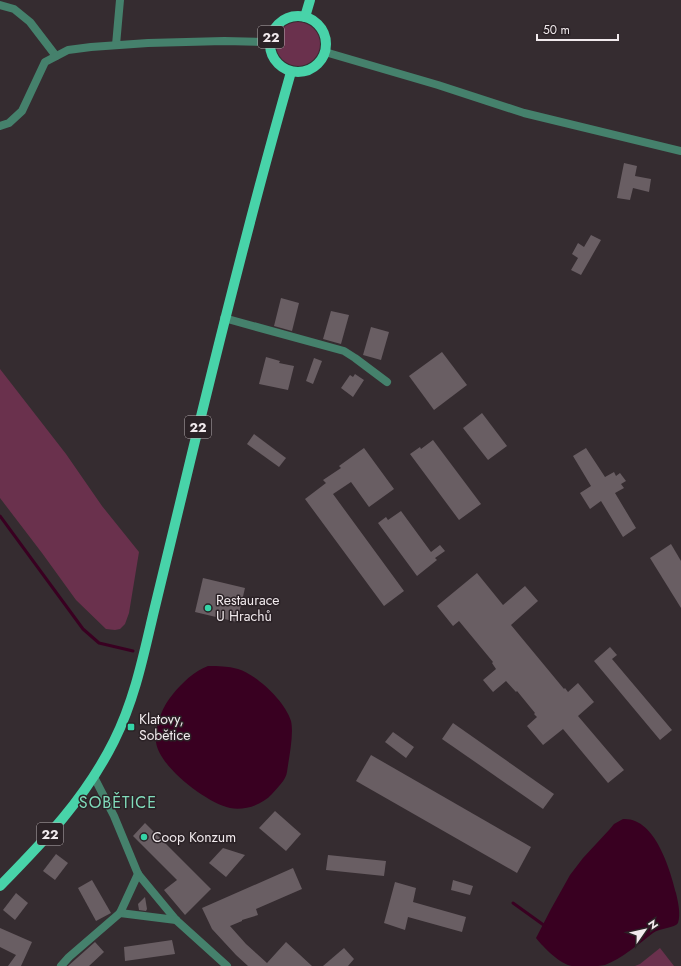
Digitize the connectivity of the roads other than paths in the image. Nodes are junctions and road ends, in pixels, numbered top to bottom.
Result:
1 (120, 0) edge
2 (310, 0) edge
3 (0, 5) edge
4 (305, 17) junction
5 (270, 42) junction
6 (116, 45) junction
7 (325, 52) junction
8 (56, 56) junction
9 (291, 72) junction
10 (0, 126) edge
11 (681, 151) edge
12 (224, 318) junction
13 (387, 382) dead end
14 (94, 777) junction
15 (138, 874) junction
16 (0, 886) edge
17 (120, 913) junction
18 (176, 920) junction
19 (61, 966) edge
20 (227, 966) edge

1 - 6 street
2 - 4 main road
3 - 8 street
4 - 5 main road, 22
4 - 7 main road
5 - 6 street
5 - 9 main road, 22
6 - 8 street
7 - 9 main road
7 - 11 street
8 - 10 street
9 - 12 main road, 22
12 - 13 street
12 - 14 main road, 22
14 - 15 street
14 - 16 main road, 22
15 - 17 street
15 - 18 street
17 - 18 street
17 - 19 street
18 - 20 street

